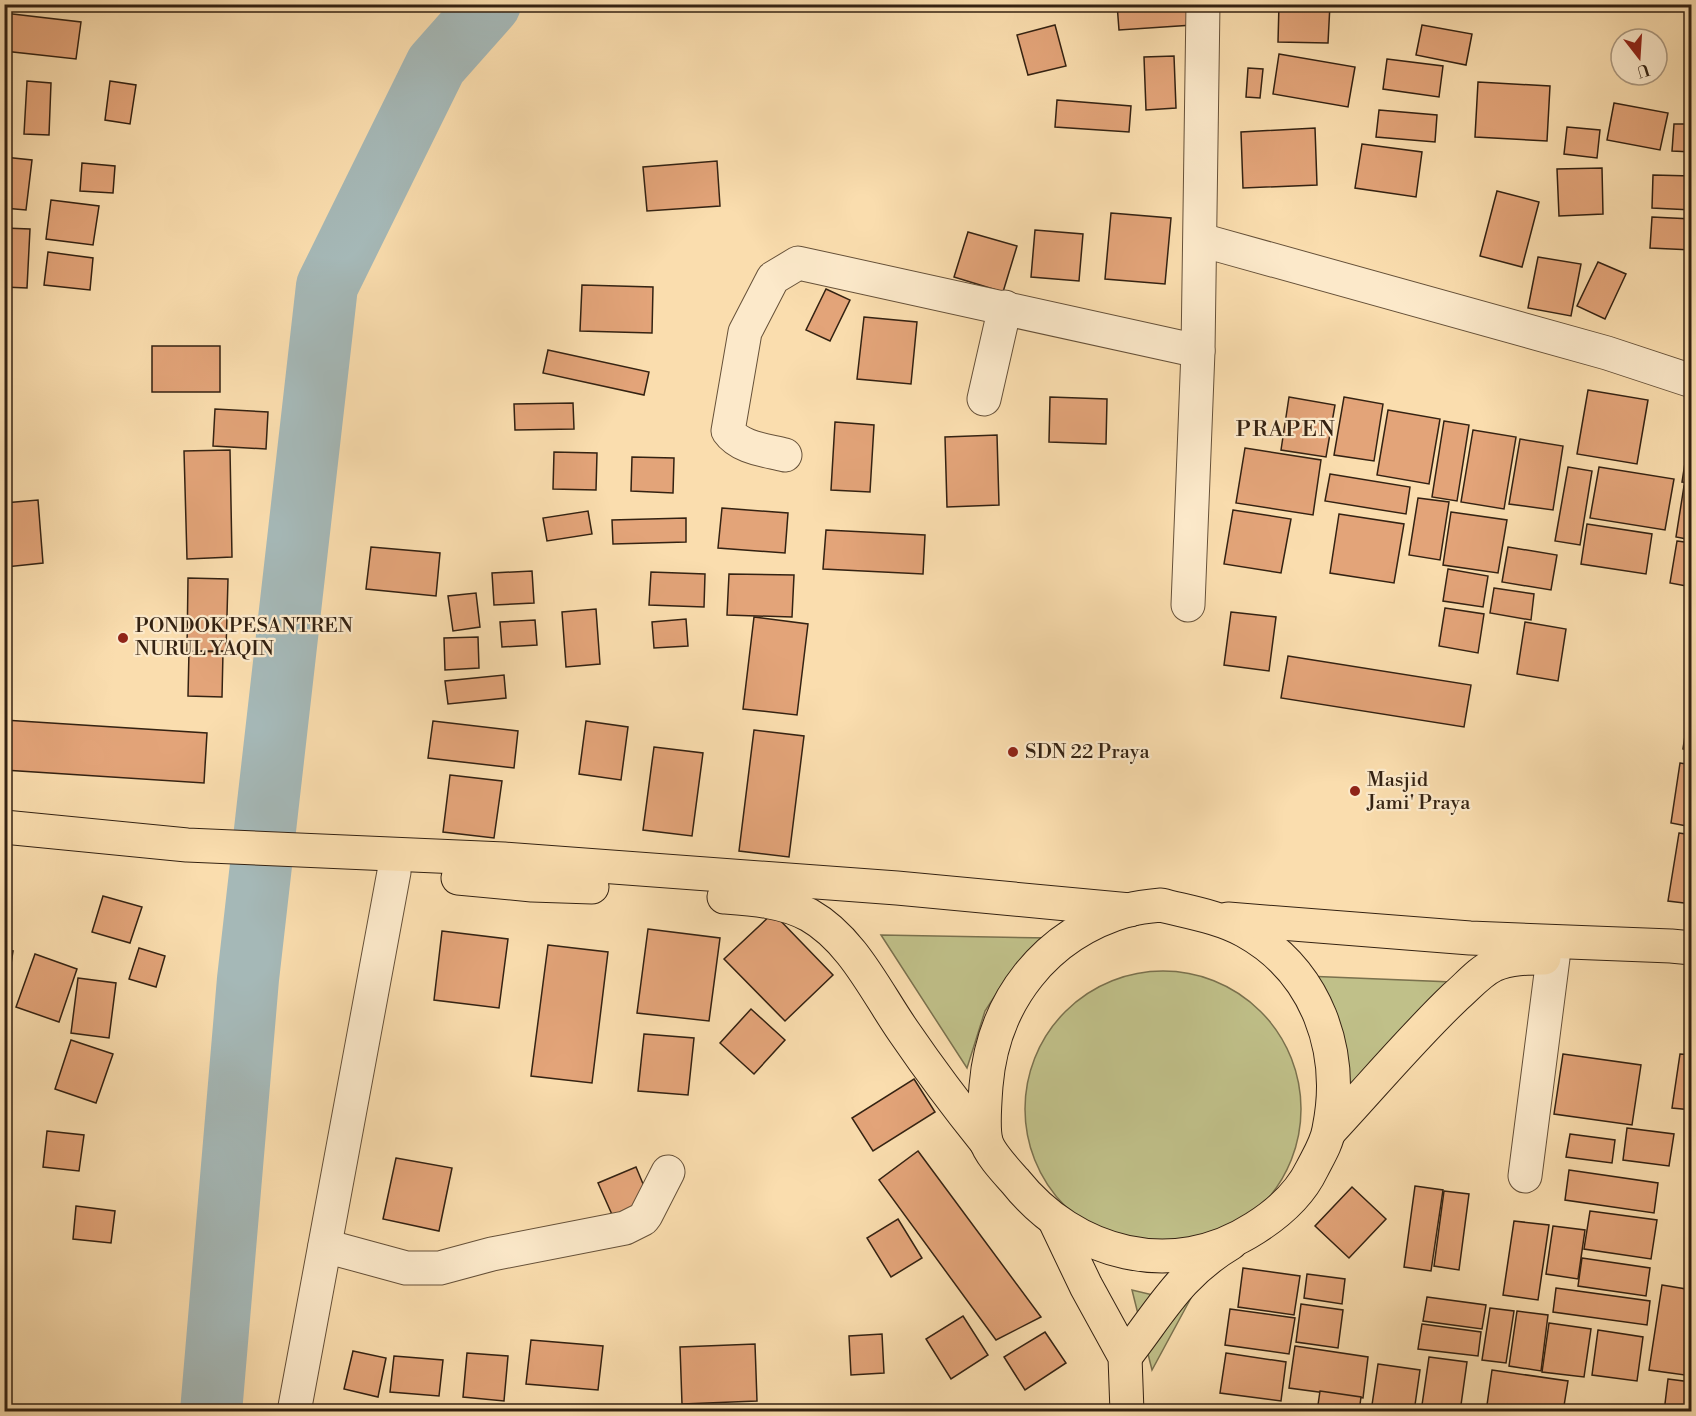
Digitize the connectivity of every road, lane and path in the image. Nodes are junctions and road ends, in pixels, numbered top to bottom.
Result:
1 (1203, 4) edge
2 (1201, 240) junction
3 (1005, 307) junction
4 (1198, 351) junction
5 (1692, 381) edge
6 (984, 399) dead end
7 (785, 455) dead end
8 (1188, 605) dead end
9 (4, 827) edge
10 (4, 843) edge
11 (187, 853) junction
12 (320, 859) junction
13 (394, 872) junction
14 (1130, 909) junction
15 (1211, 918) junction
16 (1692, 948) edge
17 (1553, 958) junction
18 (1692, 969) edge
19 (1329, 1132) junction
20 (986, 1142) junction
21 (668, 1172) dead end
22 (1525, 1176) dead end
23 (1055, 1221) junction
24 (1234, 1242) junction
25 (325, 1246) junction
26 (1125, 1357) junction
27 (294, 1412) edge
28 (1127, 1412) edge

1 - 2 street
2 - 4 street
2 - 5 street
3 - 4 street
3 - 6 street
3 - 7 street
4 - 8 street
9 - 11 main road
10 - 11 main road
11 - 12 main road
12 - 13 main road
12 - 14 main road
13 - 20 main road
13 - 25 street
14 - 15 main road
14 - 20 main road
15 - 16 main road
15 - 19 main road
17 - 18 main road
17 - 19 main road
17 - 22 street
19 - 24 main road
20 - 23 main road
21 - 25 street
23 - 24 main road
23 - 26 main road
24 - 26 main road
25 - 27 street
26 - 28 main road

